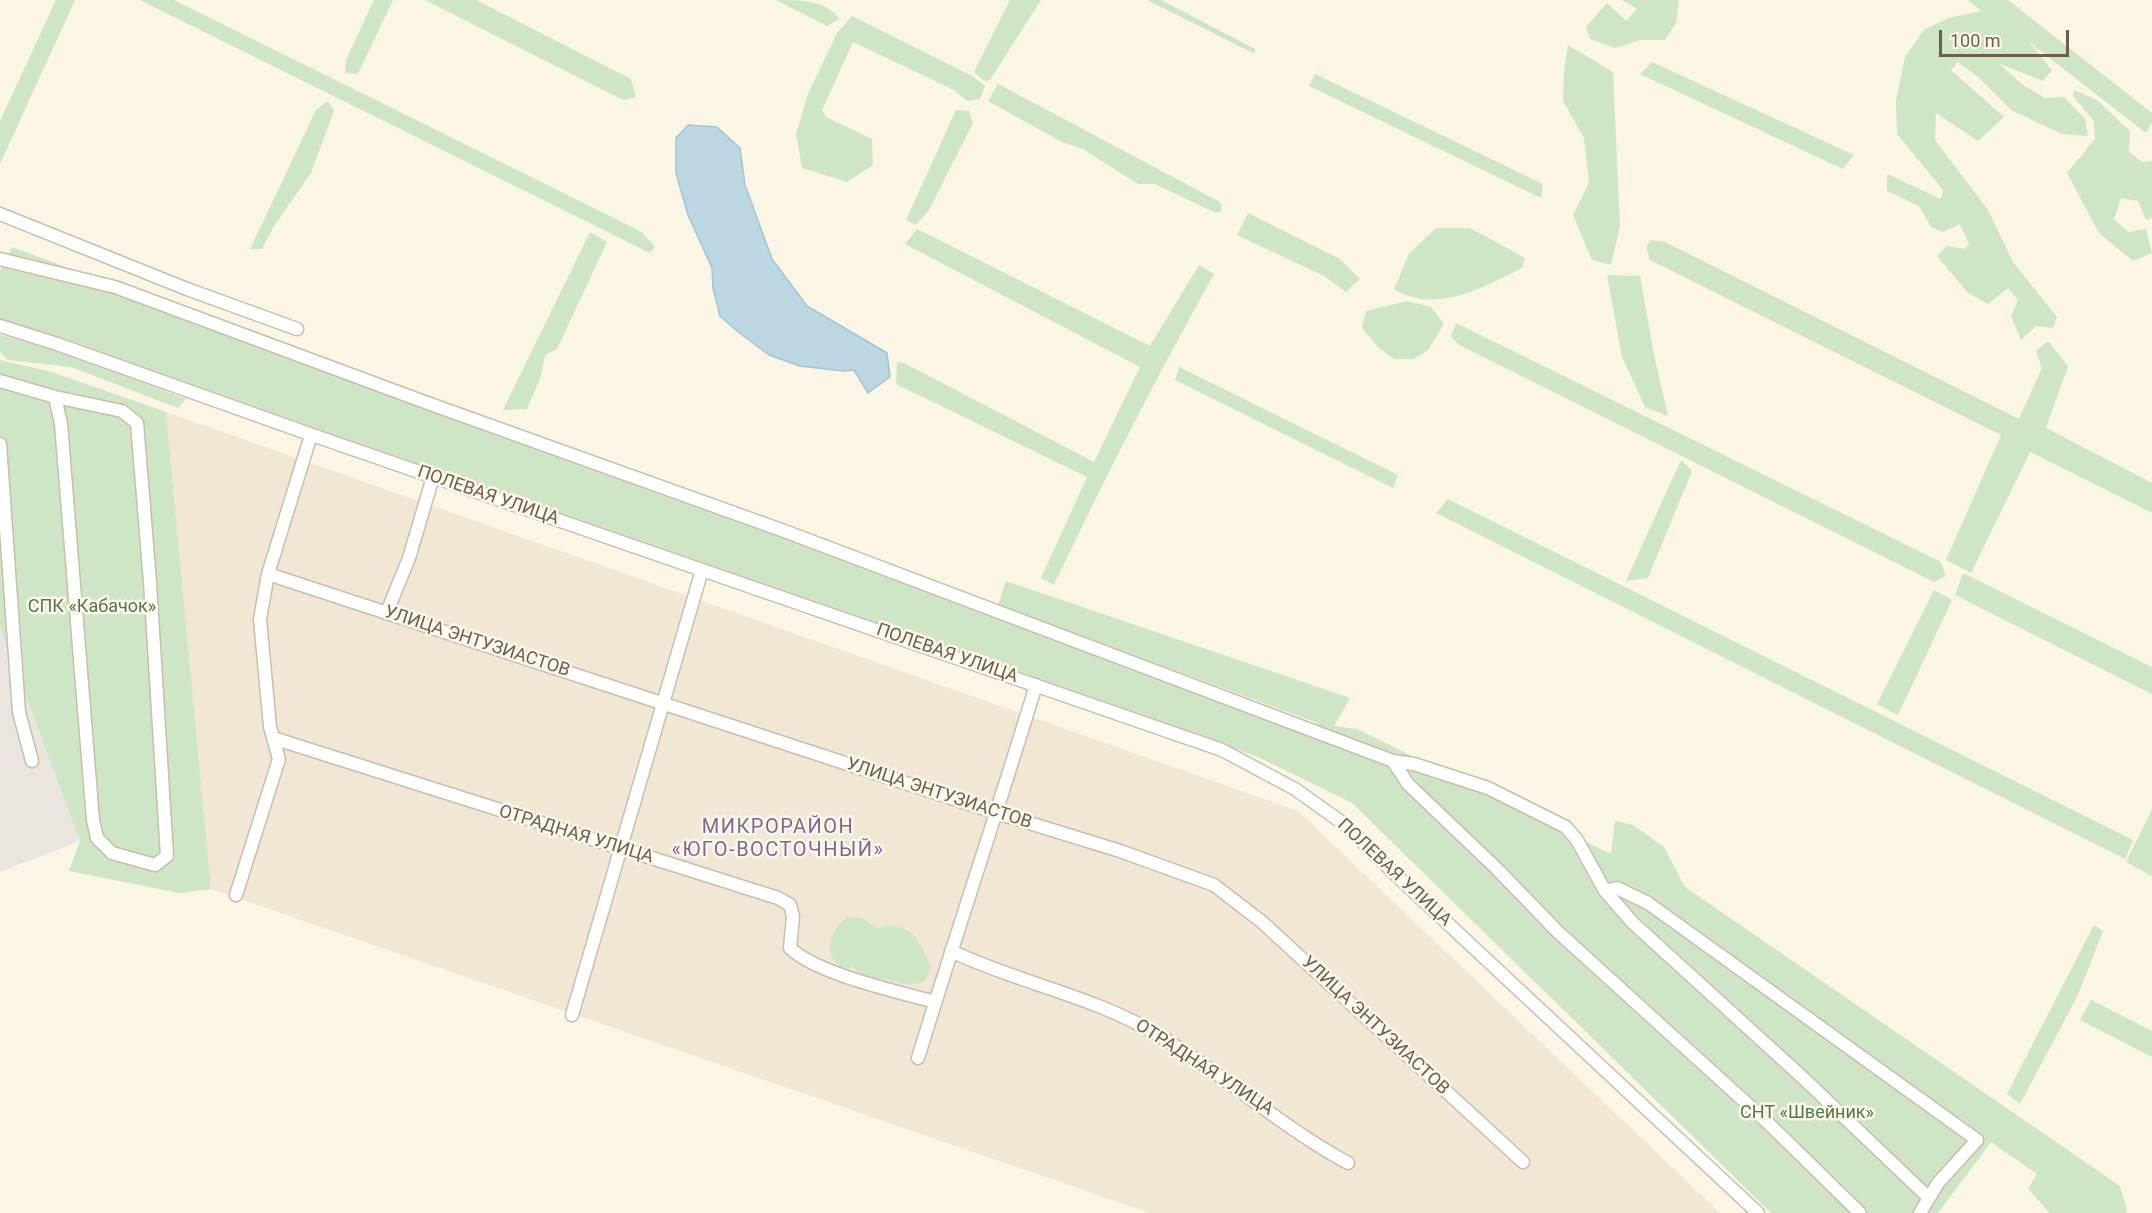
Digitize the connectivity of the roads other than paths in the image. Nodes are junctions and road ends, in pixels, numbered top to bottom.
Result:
1 (0, 213) edge
2 (0, 259) edge
3 (0, 326) edge
4 (297, 329) dead end
5 (0, 381) edge
6 (55, 397) junction
7 (311, 435) junction
8 (0, 444) edge
9 (433, 477) junction
10 (702, 570) junction
11 (268, 574) junction
12 (387, 612) junction
13 (1036, 685) junction
14 (664, 704) junction
15 (273, 738) junction
16 (32, 761) dead end
17 (1393, 761) junction
18 (997, 813) junction
19 (621, 848) junction
20 (1605, 891) junction
21 (236, 895) dead end
22 (951, 951) junction
23 (935, 1002) junction
24 (572, 1015) dead end
25 (918, 1059) dead end
26 (1523, 1162) dead end
27 (1348, 1163) dead end
28 (1928, 1197) junction
29 (1758, 1213) edge
30 (1860, 1213) edge
31 (1920, 1213) edge

1 - 4 street
2 - 17 street
3 - 7 street, ПОЛЕВАЯ УЛИЦА
5 - 6 street
6 - 6 street
7 - 9 street, ПОЛЕВАЯ УЛИЦА
7 - 11 street
8 - 16 street
9 - 10 street, ПОЛЕВАЯ УЛИЦА
9 - 12 street
10 - 13 street, ПОЛЕВАЯ УЛИЦА
10 - 14 street
11 - 12 street, УЛИЦА ЭНТУЗИАСТОВ
11 - 15 street
12 - 14 street, УЛИЦА ЭНТУЗИАСТОВ
13 - 18 street
13 - 29 street, ПОЛЕВАЯ УЛИЦА
14 - 18 street, УЛИЦА ЭНТУЗИАСТОВ
14 - 19 street
15 - 19 street, ОТРАДНАЯ УЛИЦА
15 - 21 street
17 - 20 street
17 - 30 street
18 - 22 street
18 - 26 street, УЛИЦА ЭНТУЗИАСТОВ
19 - 23 street, ОТРАДНАЯ УЛИЦА
19 - 24 street
20 - 28 street
20 - 28 street
22 - 23 street
22 - 27 street, ОТРАДНАЯ УЛИЦА
23 - 25 street
28 - 31 street

